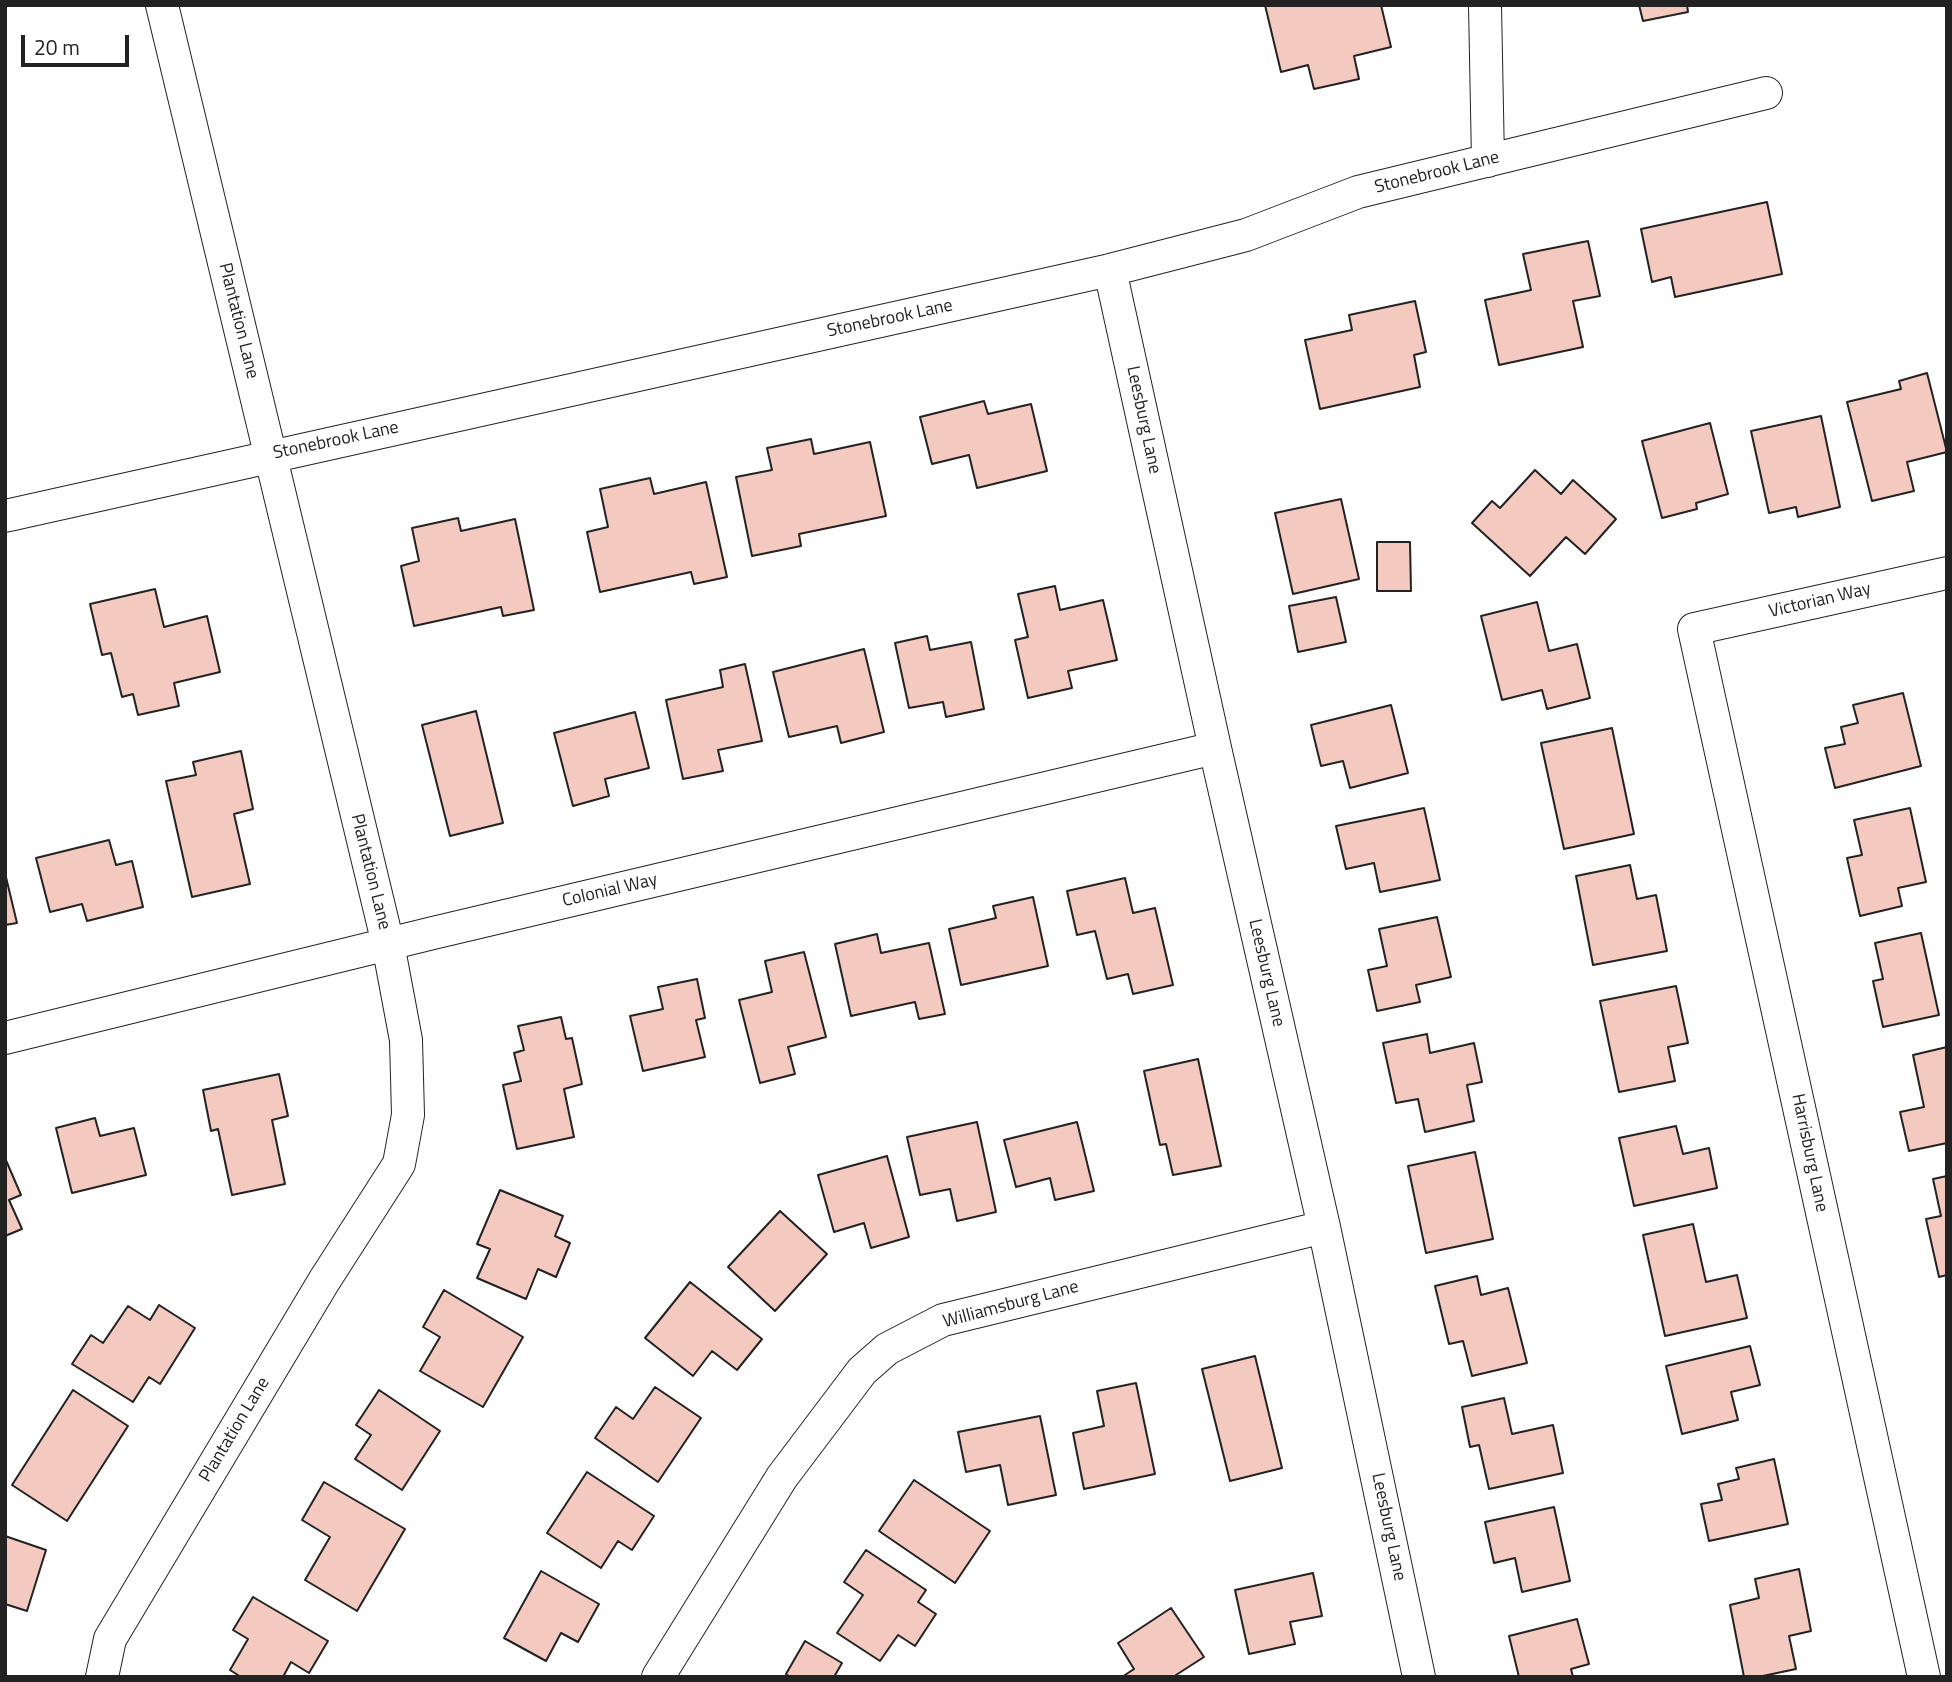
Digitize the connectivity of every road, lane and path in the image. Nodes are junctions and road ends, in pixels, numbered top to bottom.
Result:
1 (162, 5) edge
2 (1485, 5) edge
3 (1766, 93) dead end
4 (1488, 161) junction
5 (1110, 270) junction
6 (271, 456) junction
7 (5, 516) edge
8 (1947, 573) edge
9 (1694, 629) joint
10 (1215, 748) junction
11 (388, 944) junction
12 (5, 1038) edge
13 (1324, 1227) junction
14 (102, 1677) edge
15 (658, 1677) edge
16 (1419, 1677) edge
17 (1924, 1677) edge

1 - 6 street, Plantation Lane
2 - 4 street
3 - 4 street, Stonebrook Lane
4 - 5 street, Stonebrook Lane
5 - 6 street, Stonebrook Lane
5 - 10 street, Leesburg Lane
6 - 7 street, Stonebrook Lane
6 - 11 street, Plantation Lane
8 - 9 street, Victorian Way
9 - 17 street, Harrisburg Lane
10 - 11 street, Colonial Way
10 - 13 street, Leesburg Lane
11 - 12 street, Colonial Way
11 - 14 street, Plantation Lane
13 - 15 street, Williamsburg Lane
13 - 16 street, Leesburg Lane

